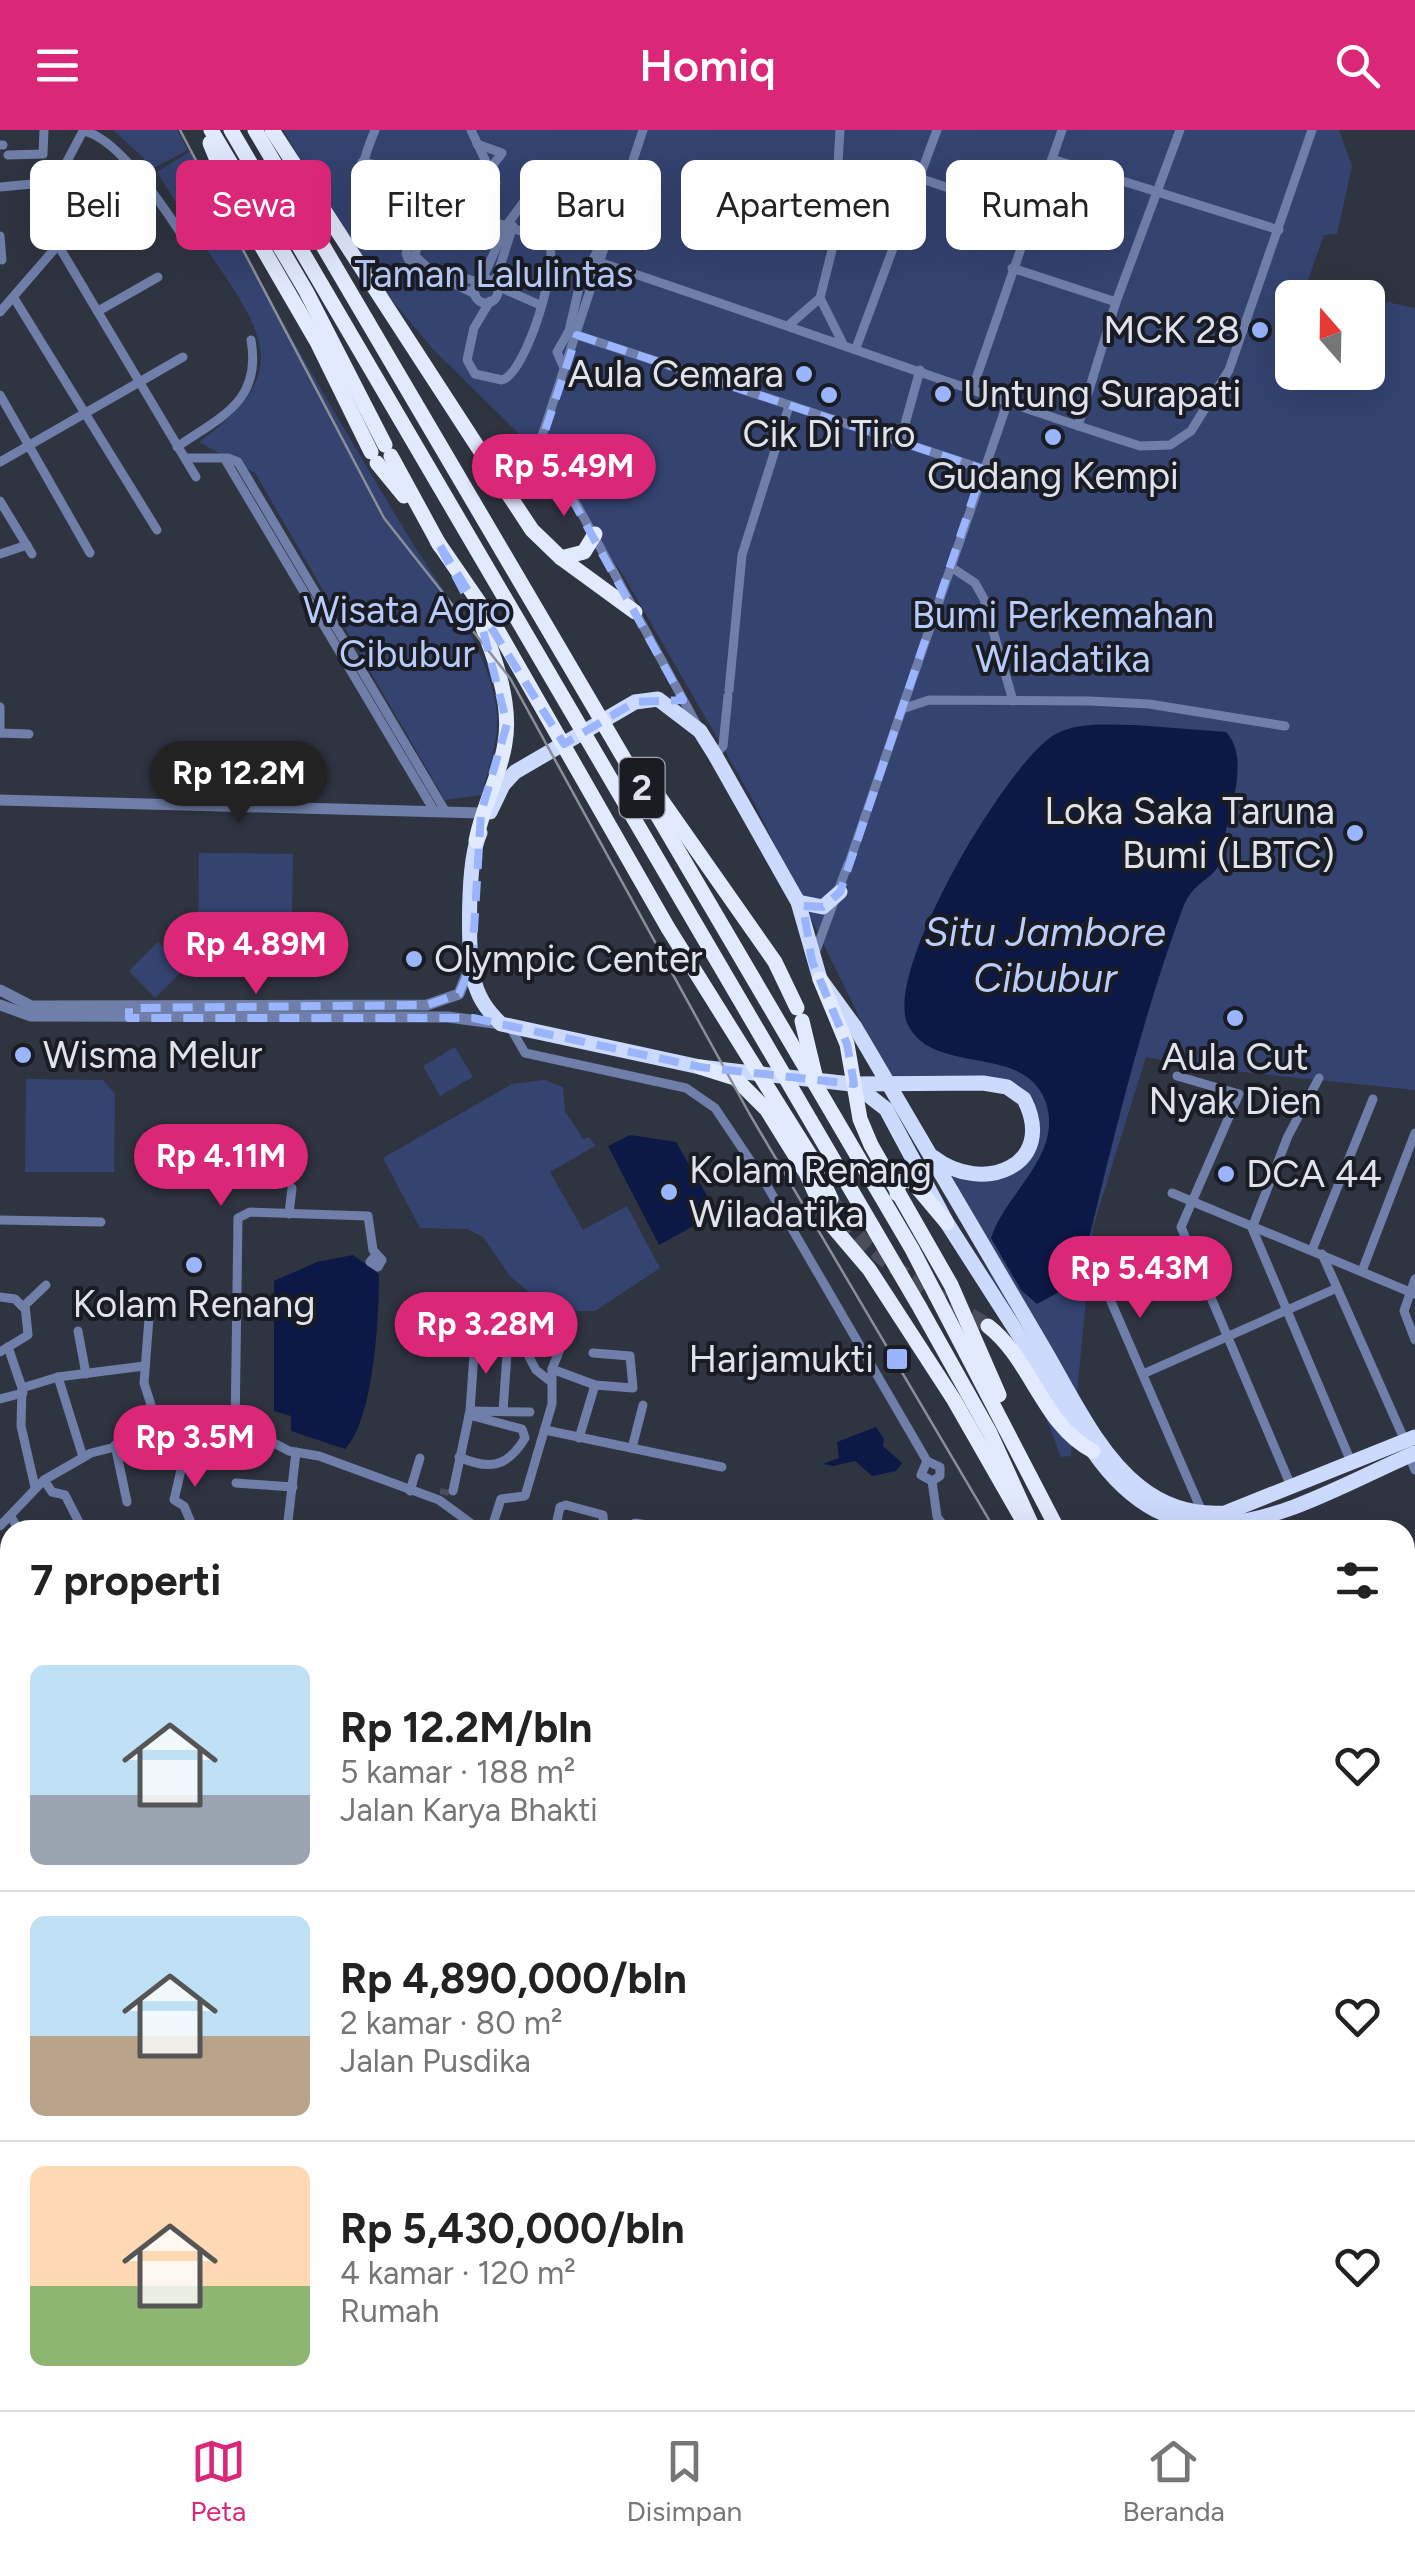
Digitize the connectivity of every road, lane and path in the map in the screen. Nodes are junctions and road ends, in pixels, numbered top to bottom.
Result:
1 (44, 130) edge
2 (208, 130) edge
3 (231, 130) edge
4 (255, 130) edge
5 (272, 130) edge
6 (374, 130) edge
7 (471, 130) edge
8 (643, 130) edge
9 (840, 130) edge
10 (937, 130) edge
11 (1062, 130) edge
12 (1180, 130) edge
13 (1312, 130) edge
14 (478, 144) junction
15 (8, 156) dead end
16 (1052, 159) joint
17 (68, 160) edge
18 (122, 160) edge
19 (363, 160) edge
20 (486, 160) edge
21 (496, 160) edge
22 (632, 160) edge
23 (926, 160) edge
24 (30, 184) edge
25 (0, 187) edge
26 (1155, 192) junction
27 (156, 201) edge
28 (520, 209) edge
29 (500, 221) edge
30 (511, 224) junction
31 (176, 228) edge
32 (1278, 230) junction
33 (0, 236) edge
34 (52, 250) edge
35 (66, 250) edge
36 (407, 250) edge
37 (415, 250) edge
38 (598, 250) edge
39 (605, 250) edge
40 (892, 250) edge
41 (1019, 250) edge
42 (2, 260) edge
43 (602, 263) junction
44 (1012, 268) junction
45 (158, 277) dead end
46 (480, 281) junction
47 (496, 284) junction
48 (476, 295) junction
49 (14, 298) junction
50 (820, 298) junction
51 (492, 300) junction
52 (1116, 302) junction
53 (539, 308) junction
54 (100, 310) junction
55 (0, 312) edge
56 (790, 326) junction
57 (474, 328) junction
58 (577, 335) junction
59 (251, 340) dead end
60 (842, 342) junction
61 (856, 348) junction
62 (182, 357) dead end
63 (564, 368) junction
64 (920, 370) junction
65 (139, 381) junction
66 (972, 390) junction
67 (0, 395) edge
68 (1007, 404) junction
69 (789, 406) junction
70 (83, 415) junction
71 (1078, 426) junction
72 (900, 442) junction
73 (30, 445) junction
74 (177, 447) junction
75 (381, 454) junction
76 (185, 458) junction
77 (0, 462) edge
78 (983, 469) junction
79 (196, 477) dead end
80 (0, 501) edge
81 (157, 530) dead end
82 (595, 534) junction
83 (434, 535) junction
84 (90, 553) dead end
85 (0, 554) edge
86 (561, 558) junction
87 (951, 567) junction
88 (635, 612) junction
89 (912, 684) junction
90 (930, 700) junction
91 (1012, 702) junction
92 (0, 708) edge
93 (597, 710) junction
94 (902, 710) junction
95 (1286, 726) dead end
96 (700, 731) junction
97 (0, 733) edge
98 (29, 734) dead end
99 (715, 755) junction
100 (0, 800) edge
101 (438, 809) junction
102 (480, 813) junction
103 (476, 841) junction
104 (840, 892) junction
105 (798, 902) junction
106 (812, 962) junction
107 (472, 963) junction
108 (820, 979) junction
109 (0, 990) edge
110 (0, 1005) edge
111 (122, 1013) junction
112 (506, 1025) junction
113 (700, 1066) junction
114 (1177, 1076) dead end
115 (1319, 1078) dead end
116 (851, 1084) junction
117 (820, 1096) junction
118 (1373, 1100) dead end
119 (1415, 1133) edge
120 (933, 1157) junction
121 (292, 1188) dead end
122 (1172, 1193) dead end
123 (897, 1194) junction
124 (831, 1199) tunnel mouth
125 (1190, 1200) junction
126 (289, 1214) junction
127 (0, 1220) edge
128 (101, 1222) dead end
129 (947, 1223) junction
130 (1252, 1228) junction
131 (1317, 1252) junction
132 (375, 1256) dead end
133 (1362, 1272) junction
134 (1415, 1279) edge
135 (1103, 1283) dead end
136 (46, 1285) dead end
137 (1338, 1288) junction
138 (1412, 1293) edge
139 (0, 1298) edge
140 (24, 1308) junction
141 (505, 1311) dead end
142 (1286, 1311) junction
143 (148, 1318) dead end
144 (536, 1322) dead end
145 (988, 1326) tunnel mouth
146 (78, 1331) dead end
147 (1226, 1336) junction
148 (1415, 1340) edge
149 (4, 1350) edge
150 (593, 1353) dead end
151 (1045, 1362) junction
152 (144, 1366) junction
153 (552, 1369) junction
154 (86, 1374) junction
155 (1143, 1374) junction
156 (58, 1377) junction
157 (550, 1382) junction
158 (595, 1385) junction
159 (22, 1390) junction
160 (0, 1399) edge
161 (642, 1405) dead end
162 (503, 1411) junction
163 (530, 1412) dead end
164 (469, 1413) junction
165 (191, 1427) junction
166 (235, 1430) junction
167 (545, 1430) junction
168 (160, 1433) junction
169 (579, 1438) junction
170 (115, 1445) junction
171 (1410, 1447) edge
172 (632, 1448) junction
173 (1093, 1451) junction
174 (296, 1452) junction
175 (1021, 1452) junction
176 (1390, 1456) junction
177 (83, 1457) junction
178 (420, 1458) dead end
179 (459, 1458) junction
180 (1352, 1464) junction
181 (722, 1467) dead end
182 (40, 1483) junction
183 (236, 1483) dead end
184 (292, 1488) junction
185 (1292, 1489) junction
186 (410, 1491) junction
187 (447, 1496) junction
188 (127, 1502) dead end
189 (1203, 1514) junction
190 (11, 1517) junction
191 (7, 1520) edge
192 (13, 1520) edge
193 (78, 1520) edge
194 (190, 1520) edge
195 (288, 1520) edge
196 (470, 1520) edge
197 (494, 1520) edge
198 (557, 1520) edge
199 (603, 1520) edge
200 (939, 1520) edge
201 (1024, 1520) edge
202 (1028, 1520) edge
203 (1053, 1520) edge
204 (1174, 1520) edge
205 (1244, 1520) edge

1 - 15 street
2 - 75 highway
2 - 75 highway
3 - 202 highway, 2
4 - 93 highway, 2
5 - 86 highway
6 - 19 street
7 - 14 street
8 - 22 street
9 - 50 street
10 - 23 street
11 - 16 street
12 - 26 street
13 - 32 street
14 - 20 street
14 - 21 street
16 - 26 street
17 - 18 street
24 - 25 street
26 - 32 street
26 - 52 street
27 - 31 street
28 - 30 street
29 - 30 street
30 - 46 street
30 - 47 street
30 - 53 street
32 - 71 street
33 - 42 street
34 - 49 street
35 - 54 street
36 - 48 street
37 - 46 street
38 - 63 street
39 - 43 street
40 - 61 street
41 - 44 street
43 - 56 street
43 - 58 street
44 - 52 street
44 - 66 street
45 - 54 street
46 - 47 street
46 - 48 street
47 - 51 street
47 - 53 street
48 - 51 street
48 - 57 street
49 - 55 street
49 - 70 street
50 - 56 street
50 - 60 street
51 - 53 street
51 - 57 street
52 - 71 street
53 - 57 street
54 - 65 street
56 - 60 street
58 - 63 street
58 - 69 street
59 - 74 street
60 - 61 street
61 - 64 street
62 - 65 street
63 - 82 street
64 - 66 street
64 - 72 street
65 - 70 street
65 - 74 street
66 - 68 street
67 - 73 street
68 - 71 street
68 - 78 street
69 - 72 street
69 - 99 street
70 - 73 street
70 - 81 street
72 - 78 street
73 - 77 street
73 - 84 street
74 - 76 street
75 - 83 highway
76 - 79 street
76 - 101 street
78 - 87 street
80 - 85 street
82 - 86 highway
82 - 88 street
83 - 102 highway
83 - 124 highway
86 - 88 highway
87 - 89 street
87 - 91 street
88 - 96 street
89 - 90 street
89 - 94 street
90 - 91 street
90 - 94 street
91 - 95 street
92 - 97 street
93 - 117 highway, 2
93 - 117 highway
94 - 104 street
96 - 99 highway
96 - 103 highway
97 - 98 street
99 - 105 highway
100 - 101 street
101 - 102 street
102 - 103 highway
103 - 107 highway
104 - 105 highway
104 - 106 street
105 - 106 highway
106 - 108 highway
107 - 111 street
107 - 112 highway
108 - 120 highway
108 - 123 highway
109 - 111 street
110 - 111 street
111 - 112 street
112 - 113 highway
112 - 200 street
113 - 116 highway
113 - 201 highway
114 - 125 street
115 - 130 street
116 - 120 highway
116 - 129 highway
117 - 175 highway, 2
118 - 131 street
119 - 133 street
120 - 151 highway
121 - 126 street
122 - 125 street
123 - 129 highway
123 - 175 highway
125 - 130 street
125 - 147 street
126 - 132 street
126 - 166 street
127 - 128 street
129 - 151 highway
130 - 131 street
130 - 142 street
131 - 133 street
131 - 137 street
133 - 138 street
134 - 138 street
135 - 155 street
136 - 140 street
137 - 142 street
137 - 171 street
138 - 148 street
139 - 140 street
140 - 149 street
141 - 157 street
142 - 147 street
142 - 180 street
143 - 152 street
144 - 153 street
145 - 173 highway
146 - 154 street
147 - 155 street
147 - 185 street
149 - 159 street
150 - 158 street
151 - 173 highway
151 - 189 highway
152 - 154 street
152 - 168 street
153 - 157 street
153 - 158 street
154 - 156 street
155 - 189 street
156 - 159 street
156 - 177 street
157 - 167 street
158 - 169 street
159 - 160 street
159 - 182 street
161 - 172 street
162 - 163 street
162 - 164 street
162 - 164 street
164 - 179 street
164 - 179 street
165 - 166 street
165 - 168 street
165 - 194 street
166 - 174 street
167 - 169 street
167 - 197 street
168 - 170 street
169 - 172 street
170 - 177 street
170 - 188 street
171 - 176 highway
172 - 181 street
173 - 204 highway
174 - 184 street
174 - 186 street
175 - 203 highway, 2
176 - 180 highway
176 - 205 highway
177 - 182 street
178 - 186 street
179 - 187 street
180 - 185 highway
182 - 190 street
182 - 193 street
183 - 184 street
184 - 195 street
185 - 189 highway
186 - 187 street
187 - 196 street
190 - 191 street
190 - 192 street
198 - 199 street

